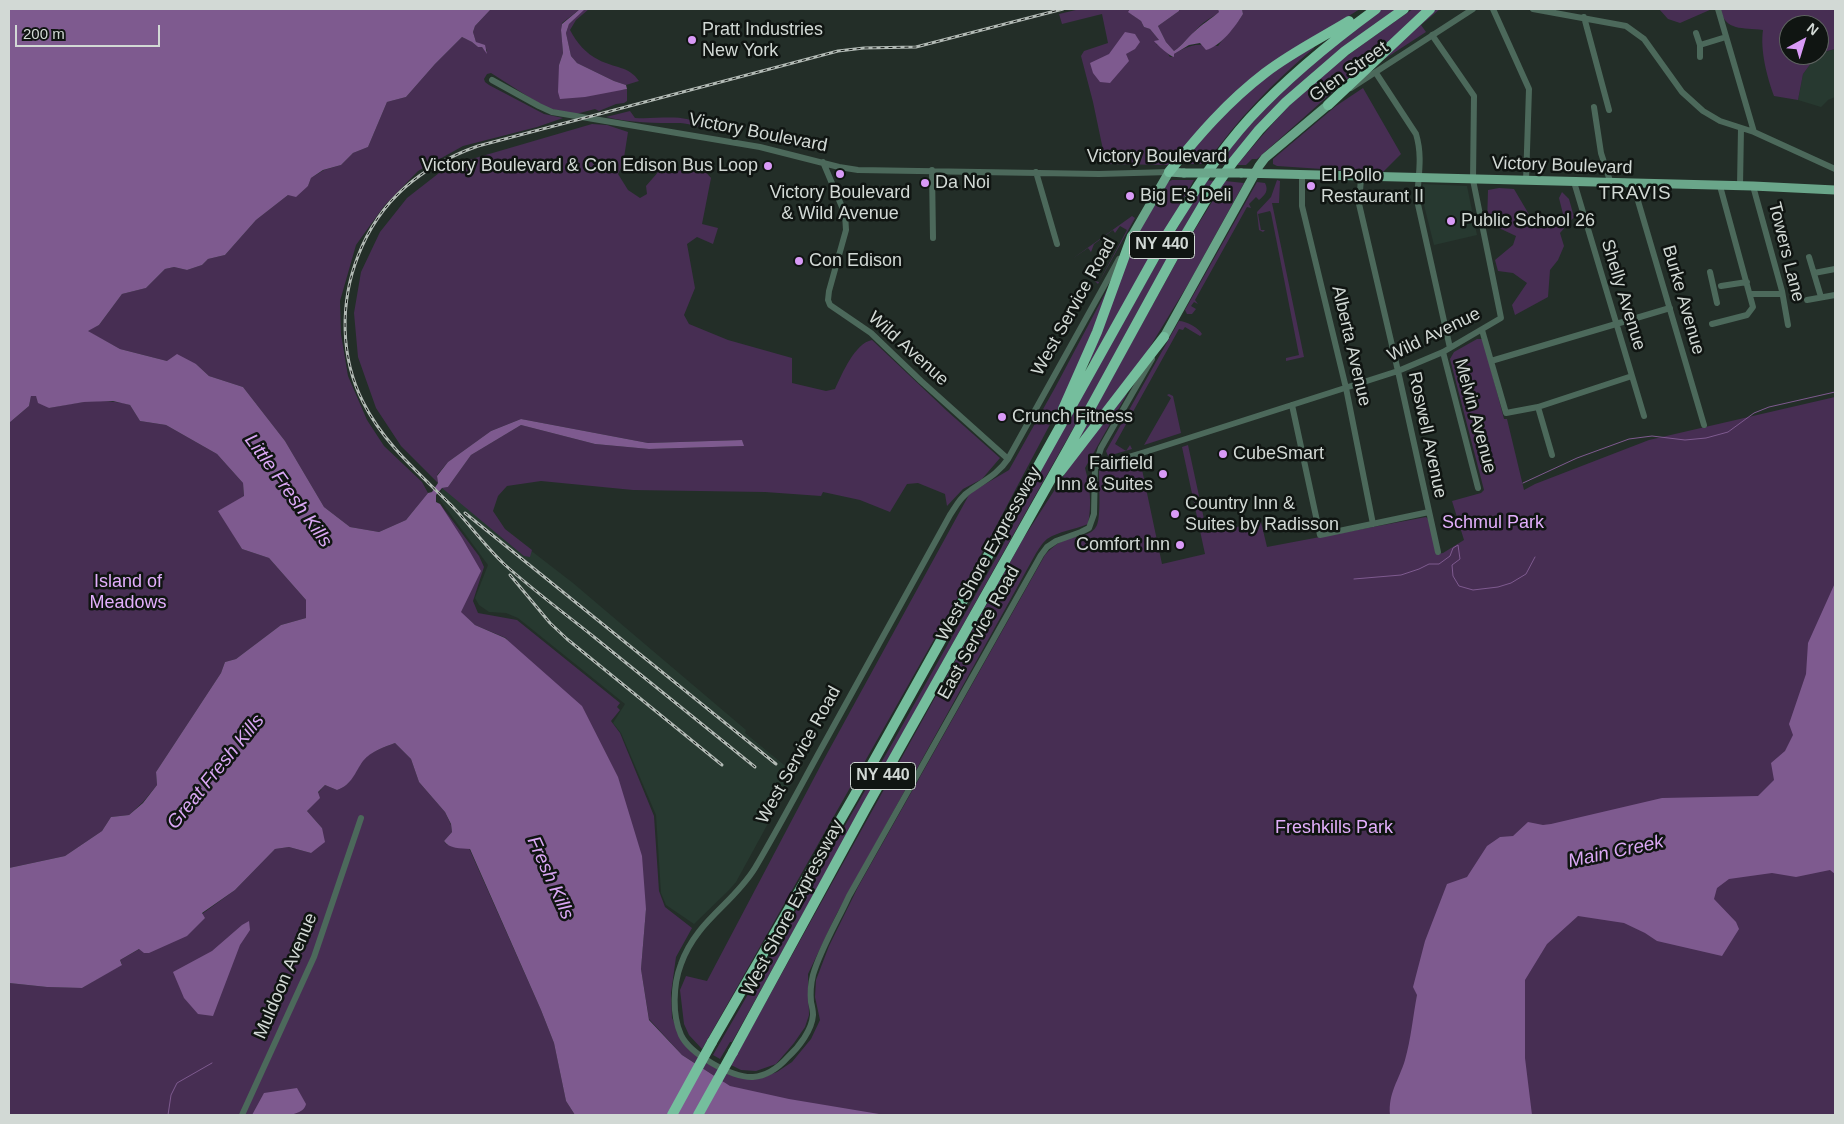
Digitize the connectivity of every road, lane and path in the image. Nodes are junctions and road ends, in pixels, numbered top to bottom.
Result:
1 (1375, 9) edge
2 (1404, 9) edge
3 (1430, 9) edge
4 (1473, 9) edge
5 (1493, 9) edge
6 (1532, 9) edge
7 (1718, 9) edge
8 (1584, 17) junction
9 (1696, 33) dead end
10 (1432, 35) junction
11 (1726, 37) junction
12 (1700, 45) junction
13 (1700, 57) dead end
14 (1376, 73) junction
15 (492, 80) dead end
16 (1328, 105) junction
17 (1594, 107) dead end
18 (1609, 110) dead end
19 (1741, 128) junction
20 (1754, 132) junction
21 (823, 162) junction
22 (1835, 169) edge
23 (932, 170) junction
24 (1036, 172) junction
25 (1170, 172) junction
26 (1254, 174) junction
27 (1302, 176) junction
28 (1361, 178) junction
29 (1418, 179) junction
30 (1473, 180) junction
31 (1526, 181) junction
32 (1574, 182) junction
33 (1611, 184) junction
34 (1633, 184) junction
35 (1720, 186) junction
36 (1740, 186) junction
37 (1753, 186) junction
38 (1835, 190) edge
39 (1132, 236) junction
40 (934, 238) dead end
41 (1057, 244) dead end
42 (1809, 257) dead end
43 (1835, 269) edge
44 (1710, 272) dead end
45 (1814, 273) junction
46 (1746, 282) junction
47 (1712, 284) junction
48 (1720, 286) junction
49 (1714, 292) junction
50 (1750, 294) junction
51 (1782, 294) junction
52 (1835, 295) edge
53 (1821, 297) junction
54 (1807, 300) dead end
55 (1717, 303) dead end
56 (1670, 308) junction
57 (1617, 324) junction
58 (1712, 324) dead end
59 (1788, 325) dead end
60 (1482, 330) junction
61 (1164, 337) junction
62 (1450, 348) junction
63 (1443, 352) junction
64 (1491, 361) junction
65 (1398, 371) junction
66 (1632, 376) junction
67 (1346, 388) junction
68 (1292, 405) junction
69 (1538, 406) junction
70 (1644, 416) dead end
71 (1704, 425) dead end
72 (1552, 455) dead end
73 (1007, 461) junction
74 (1095, 467) junction
75 (1478, 488) dead end
76 (1036, 502) junction
77 (1429, 512) junction
78 (1373, 524) junction
79 (1005, 526) junction
80 (1438, 552) dead end
81 (361, 818) dead end
82 (715, 1064) joint
83 (242, 1115) edge
84 (672, 1115) edge
85 (698, 1115) edge

1 - 25 highway
1 - 79 highway, West Shore Expressway / NY 440
2 - 76 highway, West Shore Expressway / NY 440
3 - 16 highway
4 - 10 street, Glen Street
5 - 31 street
6 - 8 street
7 - 11 street
8 - 18 street
8 - 19 street
9 - 12 street
10 - 14 street, Glen Street
10 - 30 street, Wild Avenue
11 - 12 street
11 - 20 street
12 - 13 street
14 - 16 street, Glen Street
14 - 29 street, Melvin Avenue
15 - 21 street, Victory Boulevard
16 - 26 main road, Glen Street
17 - 33 street
19 - 20 street
19 - 36 street
20 - 22 street
21 - 23 street, Victory Boulevard
21 - 73 street, Wild Avenue
23 - 24 street, Victory Boulevard
23 - 40 street
24 - 25 street, Victory Boulevard
24 - 41 street
25 - 26 main road, Victory Boulevard, bridge
25 - 39 main road, West Service Road
26 - 27 main road, Victory Boulevard
26 - 61 main road, East Service Road
27 - 28 main road, Victory Boulevard
27 - 67 street, Alberta Avenue
28 - 29 main road, Victory Boulevard
28 - 65 street, Roswell Avenue
29 - 30 main road, Victory Boulevard
29 - 62 street, Melvin Avenue
30 - 31 main road, Victory Boulevard
30 - 60 street, Wild Avenue
31 - 32 main road, Victory Boulevard
32 - 33 main road, Victory Boulevard
32 - 57 street, Shelly Avenue
33 - 34 main road, Victory Boulevard
34 - 35 main road, Victory Boulevard
34 - 56 street, Burke Avenue
35 - 36 main road, Victory Boulevard
35 - 46 street
36 - 37 main road, Victory Boulevard
37 - 38 main road, Victory Boulevard
37 - 51 street, Towers Lane
39 - 73 street, West Service Road
39 - 79 highway
42 - 45 street
43 - 45 street
44 - 47 street
45 - 53 street
46 - 48 street
46 - 50 street
47 - 48 street
47 - 49 street
48 - 49 street
49 - 55 street
50 - 51 street
50 - 58 street
51 - 59 street, Towers Lane
52 - 53 street
53 - 54 street
56 - 57 street
56 - 71 street, Burke Avenue
57 - 64 street
57 - 66 street, Shelly Avenue
60 - 62 street, Wild Avenue
60 - 64 street
61 - 74 street, East Service Road
61 - 76 highway
62 - 63 street, Wild Avenue
63 - 65 street, Wild Avenue
63 - 75 street, Melvin Avenue
64 - 69 street
65 - 67 street, Wild Avenue
65 - 77 street, Roswell Avenue
66 - 69 street
66 - 70 street, Shelly Avenue
67 - 68 street, Wild Avenue
67 - 78 street, Alberta Avenue
68 - 74 street, Wild Avenue
68 - 78 street
69 - 72 street
73 - 82 street, West Service Road
74 - 82 street, East Service Road
76 - 85 highway, West Shore Expressway / NY 440, bridge
77 - 78 street
77 - 80 street, Roswell Avenue
79 - 84 highway, West Shore Expressway / NY 440, bridge
81 - 83 street, Muldoon Avenue

